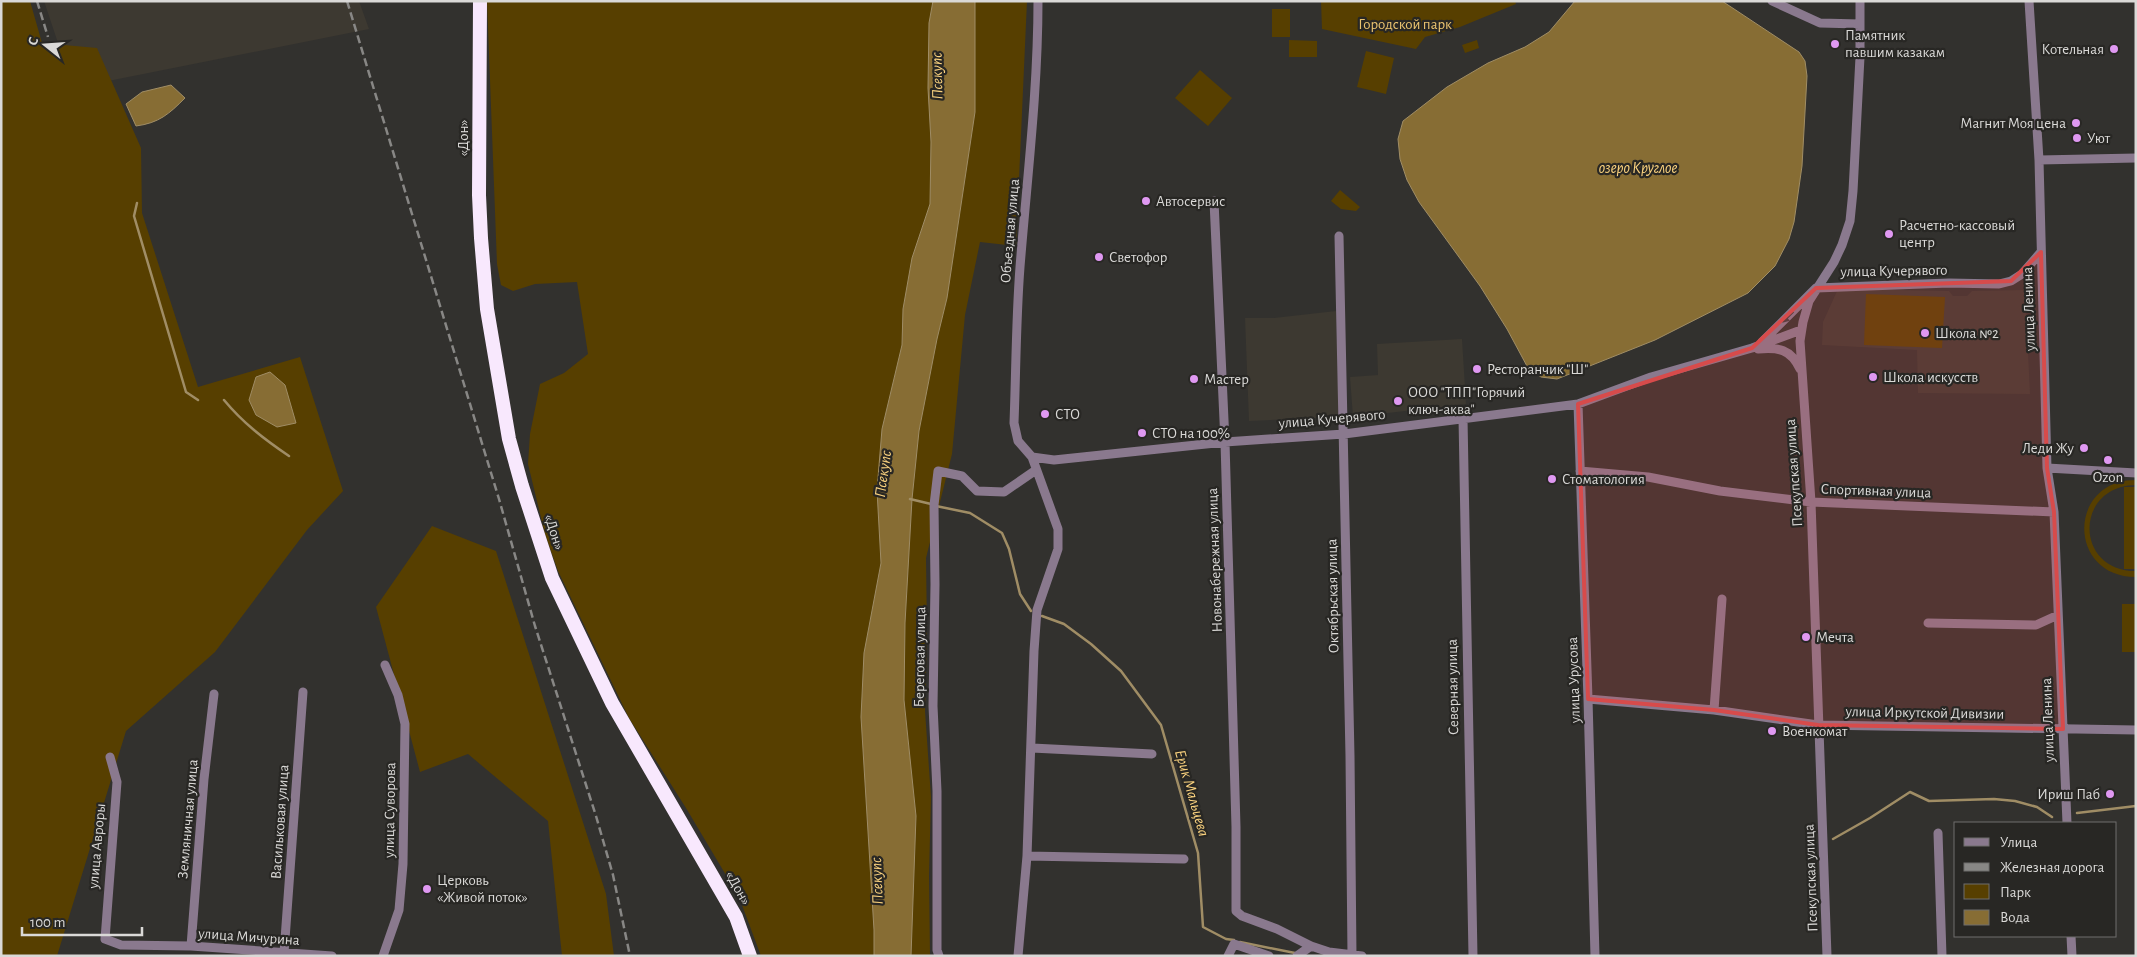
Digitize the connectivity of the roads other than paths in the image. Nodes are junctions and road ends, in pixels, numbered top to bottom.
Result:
1 (479, 1) edge
2 (1038, 1) edge
3 (1772, 1) edge
4 (1860, 1) edge
5 (2029, 1) edge
6 (1860, 24) junction
7 (2136, 158) edge
8 (2039, 160) junction
9 (1214, 201) dead end
10 (1340, 236) dead end
11 (2041, 252) junction
12 (1816, 288) junction
13 (1801, 330) junction
14 (1758, 345) junction
15 (1745, 350) junction
16 (1801, 372) junction
17 (1578, 404) junction
18 (1463, 418) junction
19 (1344, 434) junction
20 (1225, 442) junction
21 (1032, 457) junction
22 (2048, 468) junction
23 (1036, 470) junction
24 (1580, 471) junction
25 (2136, 473) edge
26 (1811, 502) junction
27 (2054, 512) junction
28 (1722, 598) dead end
29 (2058, 615) junction
30 (1928, 623) dead end
31 (385, 665) dead end
32 (303, 692) dead end
33 (214, 694) dead end
34 (1588, 699) junction
35 (1714, 710) junction
36 (1818, 725) junction
37 (2063, 729) junction
38 (2136, 730) edge
39 (1032, 748) junction
40 (1152, 754) dead end
41 (110, 757) dead end
42 (2067, 822) edge
43 (1938, 833) dead end
44 (1027, 856) junction
45 (1184, 859) dead end
46 (2071, 937) edge
47 (105, 939) joint
48 (191, 946) junction
49 (1311, 946) junction
50 (284, 953) junction
51 (1352, 955) edge
52 (332, 956) edge
53 (384, 956) edge
54 (750, 956) edge
55 (940, 956) edge
56 (1018, 956) edge
57 (1228, 956) edge
58 (1269, 956) edge
59 (1297, 956) edge
60 (1362, 956) edge
61 (1473, 956) edge
62 (1595, 956) edge
63 (1827, 956) edge
64 (1942, 956) edge
65 (2072, 956) edge

1 - 54 highway, «Дон»
2 - 21 street, Объездная улица
3 - 6 street
4 - 6 street, Псекупская улица
5 - 8 street, улица Ленина
6 - 12 street, Псекупская улица
7 - 8 street
8 - 11 street, улица Ленина
9 - 20 street, Новонабережная улица
10 - 19 street, Октябрьская улица
11 - 12 street, улица Кучерявого
11 - 22 street, улица Ленина
12 - 13 street, Псекупская улица
12 -> 14 street, улица Кучерявого
13 - 14 street, улица Кучерявого
13 - 16 street, Псекупская улица
14 - 15 street, улица Кучерявого
15 - 16 street, улица Кучерявого
15 - 17 street, улица Кучерявого
16 - 26 street, Псекупская улица
17 - 18 street, улица Кучерявого
17 - 24 street, улица Урусова
18 - 19 street, улица Кучерявого
18 - 61 street, Северная улица
19 - 20 street, улица Кучерявого
19 - 51 street, Октябрьская улица
20 - 21 street, улица Кучерявого
20 - 49 street, Новонабережная улица
21 - 23 street, Объездная улица
22 - 25 street
22 - 27 street, улица Ленина
23 - 39 street, Объездная улица
23 - 55 street, Береговая улица
24 - 26 street, Спортивная улица
24 - 34 street, улица Урусова
26 - 27 street, Спортивная улица
26 - 36 street, Псекупская улица
27 - 29 street, улица Ленина
28 - 35 street
29 - 30 street
29 - 37 street, улица Ленина
31 - 53 street, улица Суворова
32 - 50 street, Васильковая улица
33 - 48 street, Земляничная улица
34 - 35 street, улица Иркутской Дивизии
34 - 62 street, улица Урусова
35 - 36 street, улица Иркутской Дивизии
36 - 37 street, улица Иркутской Дивизии
36 - 63 street, Псекупская улица
37 - 38 street, улица Иркутской Дивизии
37 - 42 street, улица Ленина
39 - 40 street
39 - 44 street, Объездная улица
41 - 47 street, улица Авроры
43 - 64 street
44 - 45 street
44 - 56 street, Объездная улица
46 - 65 street
47 - 48 street, улица Мичурина
48 - 50 street, улица Мичурина
49 - 51 street
49 - 59 street
50 - 52 street, улица Мичурина
51 - 60 street
57 - 58 street

